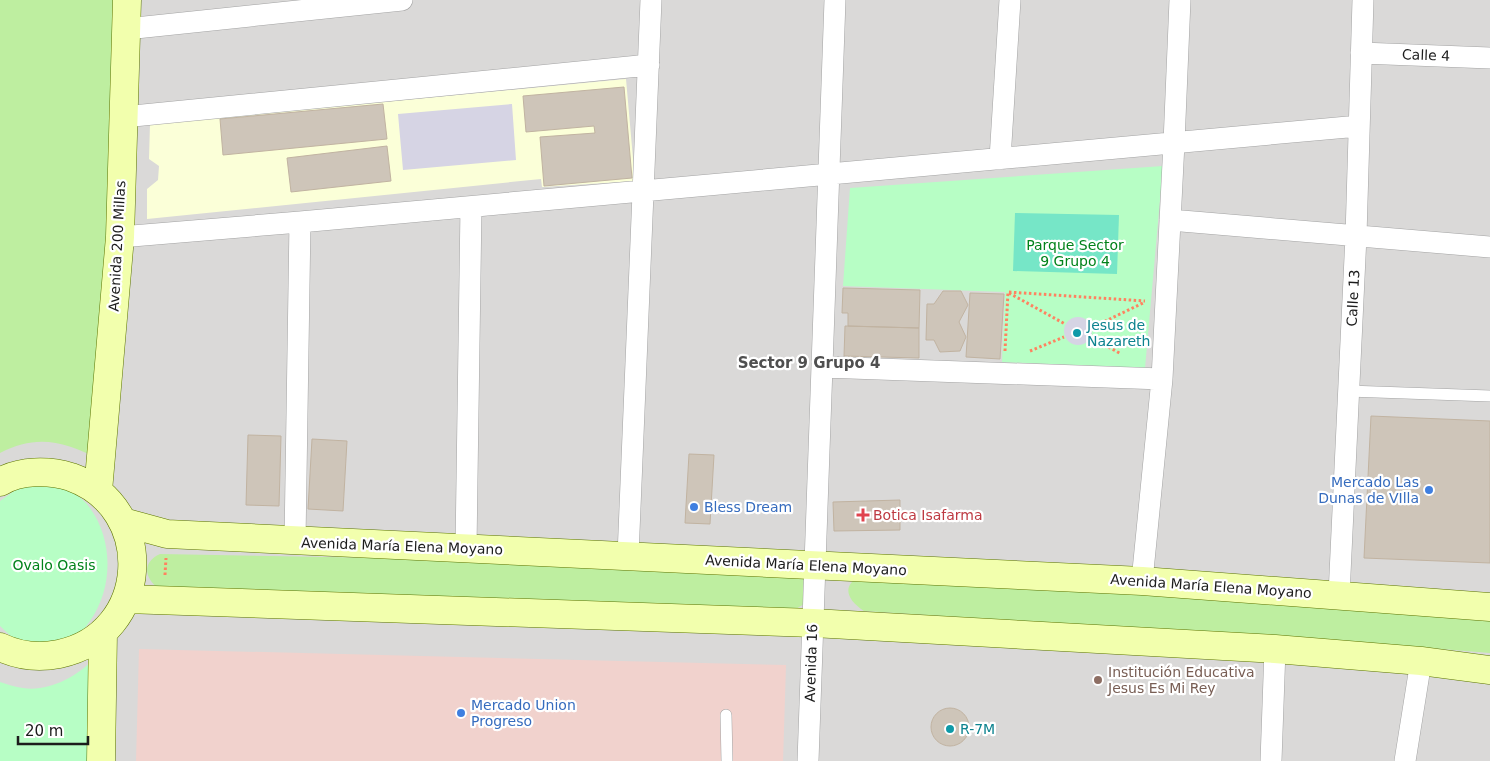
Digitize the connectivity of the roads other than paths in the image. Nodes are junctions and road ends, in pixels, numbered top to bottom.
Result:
1 (127, 0) edge
2 (402, 0) edge
3 (652, 0) edge
4 (835, 0) edge
5 (1010, 0) edge
6 (1180, 0) edge
7 (1363, 0) edge
8 (126, 29) junction
9 (1361, 53) junction
10 (1490, 58) edge
11 (649, 65) junction
12 (123, 117) junction
13 (1359, 126) junction
14 (1174, 143) junction
15 (1000, 159) junction
16 (829, 175) junction
17 (643, 191) junction
18 (471, 207) junction
19 (1170, 220) junction
20 (300, 222) junction
21 (1356, 236) junction
22 (120, 237) junction
23 (1490, 247) edge
24 (823, 367) junction
25 (1162, 379) junction
26 (1348, 391) junction
27 (1490, 396) edge
28 (0, 482) edge
29 (98, 491) junction
30 (123, 522) junction
31 (294, 541) junction
32 (466, 548) junction
33 (628, 556) junction
34 (815, 566) junction
35 (1142, 581) junction
36 (1339, 595) junction
37 (126, 600) junction
38 (1490, 607) edge
39 (813, 623) junction
40 (104, 632) junction
41 (0, 647) edge
42 (1275, 649) junction
43 (1421, 661) junction
44 (1490, 670) edge
45 (726, 716) dead end
46 (101, 761) edge
47 (727, 761) edge
48 (808, 761) edge
49 (1271, 761) edge
50 (1405, 761) edge

1 - 8 street, Avenida 200 Millas
2 - 8 street
3 - 11 street
4 - 16 street, Avenida 16
5 - 15 street
6 - 14 street
7 - 9 street, Calle 13
8 - 12 street, Avenida 200 Millas
9 - 10 street, Calle 4
9 - 13 street, Calle 13
11 - 12 street
11 - 17 street
12 - 22 street, Avenida 200 Millas
13 - 14 street
13 - 21 street, Calle 13
14 - 15 street
14 - 19 street
15 - 16 street
16 - 17 street
16 - 24 street, Avenida 16
17 - 18 street
17 - 33 street
18 - 20 street
18 - 32 street
19 - 21 street
19 - 25 street
20 - 22 street
20 - 31 street
21 - 23 street
21 - 26 street, Calle 13
22 - 29 street, Avenida 200 Millas
24 - 25 street
24 - 34 street, Avenida 16
25 - 35 street
26 - 27 lane
26 - 36 street, Calle 13
28 - 29 street
29 - 30 street
30 - 31 street, Avenida María Elena Moyano
30 - 37 street
31 - 32 street, Avenida María Elena Moyano
32 - 33 street, Avenida María Elena Moyano
33 - 34 street, Avenida María Elena Moyano
34 - 35 street, Avenida María Elena Moyano
34 - 39 street, Avenida 16
35 - 36 street, Avenida María Elena Moyano
36 - 38 street, Avenida María Elena Moyano
37 - 39 street
37 - 40 street
39 - 42 street
39 - 48 street, Avenida 16
40 - 41 street
40 - 46 street
42 - 43 street
42 - 49 street
43 - 44 street
43 - 50 street
45 - 47 lane

